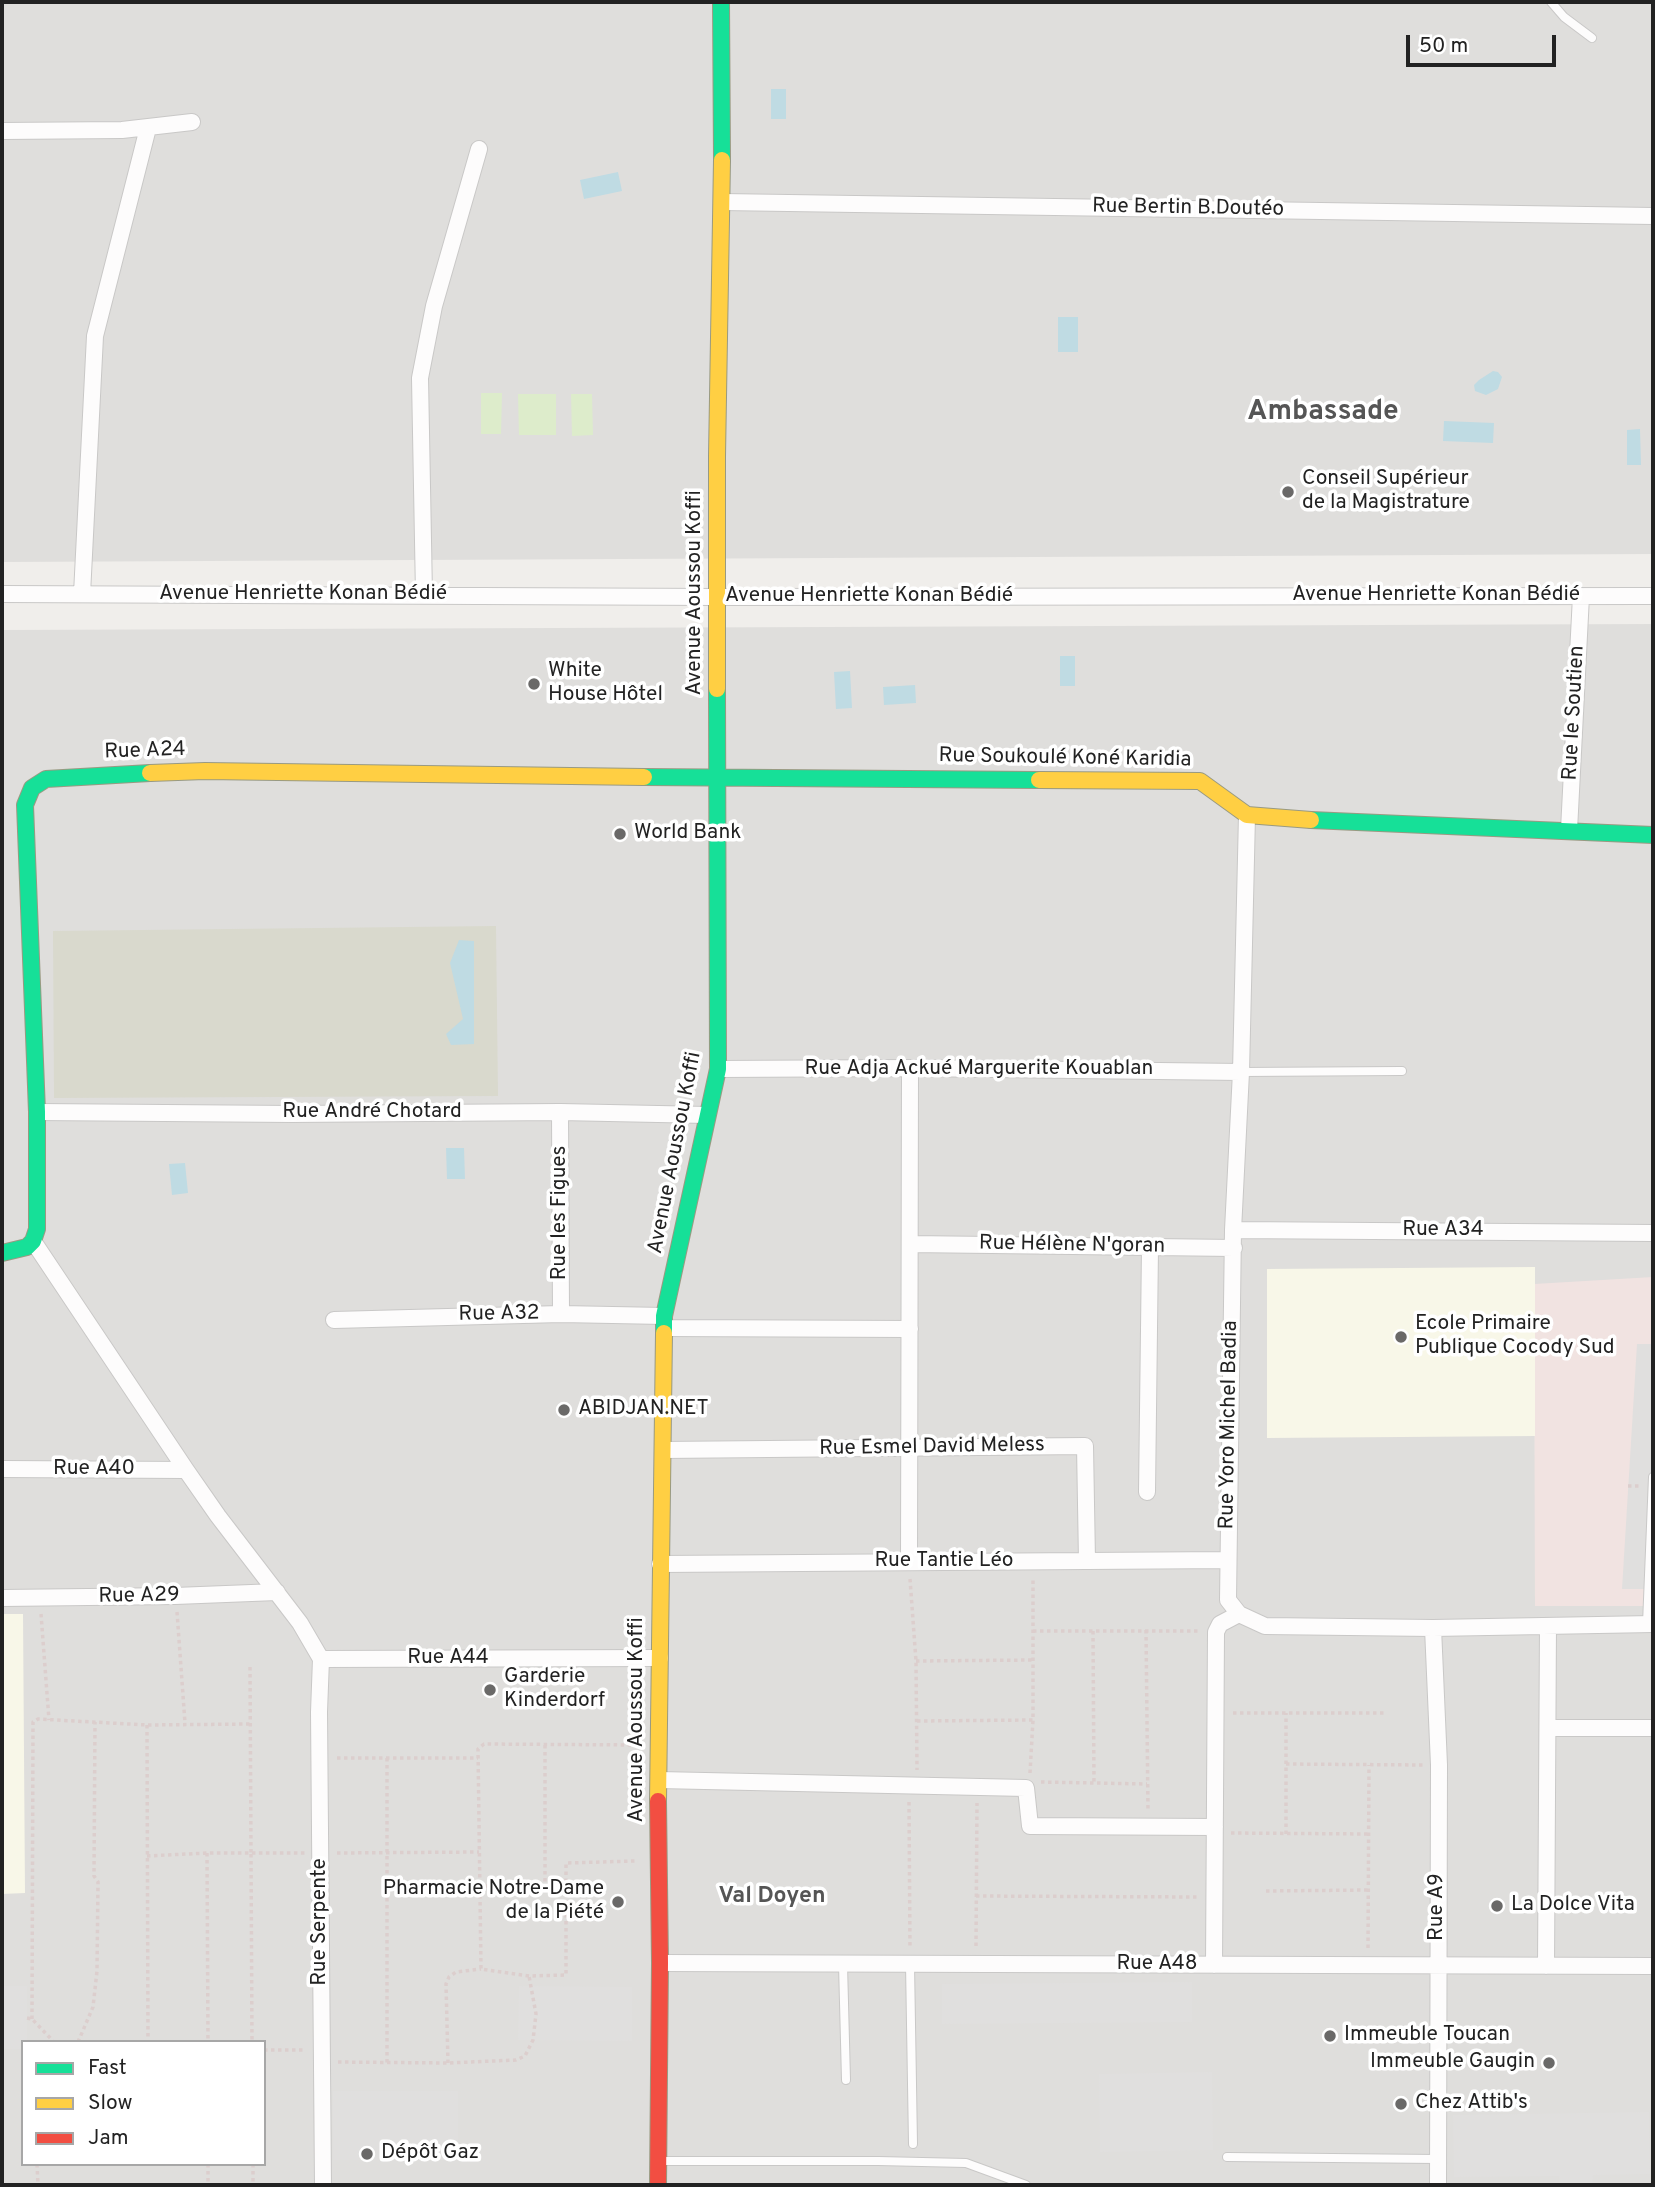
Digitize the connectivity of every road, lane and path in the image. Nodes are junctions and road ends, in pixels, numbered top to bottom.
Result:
1 (721, 2) edge
2 (1551, 2) edge
3 (1592, 38) dead end
4 (192, 122) dead end
5 (148, 128) junction
6 (2, 131) edge
7 (479, 149) dead end
8 (722, 202) junction
9 (1653, 216) edge
10 (2, 594) edge
11 (82, 594) junction
12 (424, 595) junction
13 (1581, 596) junction
14 (1653, 596) edge
15 (719, 597) junction
16 (717, 778) junction
17 (1247, 815) junction
18 (1569, 830) junction
19 (1653, 835) edge
20 (910, 1068) junction
21 (718, 1069) junction
22 (1402, 1071) dead end
23 (1241, 1072) junction
24 (37, 1112) junction
25 (560, 1112) junction
26 (707, 1115) junction
27 (1233, 1230) junction
28 (1653, 1233) edge
29 (33, 1241) junction
30 (910, 1244) junction
31 (1150, 1248) junction
32 (1234, 1248) junction
33 (2, 1253) edge
34 (561, 1314) junction
35 (334, 1320) dead end
36 (665, 1322) junction
37 (910, 1329) junction
38 (909, 1449) junction
39 (663, 1450) junction
40 (2, 1469) edge
41 (186, 1470) junction
42 (1653, 1477) edge
43 (1147, 1492) dead end
44 (1228, 1560) junction
45 (1033, 1561) junction
46 (1087, 1561) junction
47 (909, 1562) junction
48 (660, 1564) junction
49 (277, 1592) junction
50 (176, 1596) junction
51 (2, 1598) edge
52 (40, 1599) junction
53 (1238, 1614) junction
54 (1650, 1624) edge
55 (1548, 1626) junction
56 (1433, 1628) junction
57 (1146, 1630) junction
58 (1033, 1631) junction
59 (1093, 1631) junction
60 (1216, 1632) junction
61 (660, 1658) junction
62 (321, 1659) junction
63 (1033, 1660) junction
64 (916, 1661) junction
65 (250, 1667) dead end
66 (1215, 1713) junction
67 (1286, 1713) junction
68 (1385, 1713) dead end
69 (49, 1720) junction
70 (1033, 1720) junction
71 (917, 1721) junction
72 (95, 1722) junction
73 (185, 1724) junction
74 (251, 1724) junction
75 (147, 1725) junction
76 (1548, 1728) junction
77 (1653, 1728) edge
78 (545, 1745) junction
79 (659, 1745) junction
80 (319, 1758) junction
81 (387, 1758) junction
82 (478, 1758) junction
83 (1286, 1764) junction
84 (1369, 1765) junction
85 (1439, 1765) junction
86 (659, 1780) junction
87 (1094, 1784) junction
88 (1147, 1784) junction
89 (913, 1786) junction
90 (977, 1787) junction
91 (1148, 1827) junction
92 (1215, 1830) junction
93 (1286, 1834) junction
94 (1369, 1834) junction
95 (207, 1853) dead end
96 (657, 1861) junction
97 (479, 1886) junction
98 (545, 1886) junction
99 (566, 1886) junction
100 (1368, 1890) junction
101 (1266, 1891) dead end
102 (976, 1896) junction
103 (1214, 1898) junction
104 (660, 1963) junction
105 (843, 1964) junction
106 (910, 1964) junction
107 (976, 1964) junction
108 (1214, 1965) junction
109 (1368, 1965) junction
110 (1438, 1966) junction
111 (1546, 1966) junction
112 (1653, 1966) edge
113 (481, 1969) junction
114 (528, 1976) junction
115 (52, 2040) edge
116 (79, 2040) edge
117 (148, 2040) edge
118 (208, 2040) edge
119 (252, 2040) edge
120 (266, 2050) edge
121 (322, 2061) junction
122 (387, 2063) junction
123 (448, 2063) junction
124 (846, 2080) dead end
125 (913, 2144) dead end
126 (1227, 2157) dead end
127 (1437, 2159) junction
128 (658, 2161) junction
129 (37, 2166) edge
130 (208, 2166) edge
131 (253, 2166) edge
132 (38, 2185) edge
133 (208, 2185) edge
134 (253, 2185) edge
135 (323, 2185) edge
136 (658, 2185) edge
137 (1026, 2185) edge
138 (1438, 2185) edge

1 - 8 street, Avenue Aoussou Koffi
2 - 3 lane
4 - 5 street
5 - 6 street
5 - 11 street
7 - 12 street
8 - 9 street, Rue Bertin B.Doutéo
8 - 15 street, Avenue Aoussou Koffi
10 - 11 street, Avenue Henriette Konan Bédié
11 - 12 street, Avenue Henriette Konan Bédié
12 - 15 street, Avenue Henriette Konan Bédié
13 - 14 street, Avenue Henriette Konan Bédié
13 - 15 street, Avenue Henriette Konan Bédié
13 - 18 street, Rue le Soutien
15 - 16 street, Avenue Aoussou Koffi
16 - 17 street, Rue Soukoulé Koné Karidia
16 - 21 street, Avenue Aoussou Koffi
16 - 24 street, Rue A24
17 - 18 street
17 - 23 street, Rue Yoro Michel Badia
18 - 19 street
20 - 21 street, Rue Adja Ackué Marguerite Kouablan
20 - 23 street, Rue Adja Ackué Marguerite Kouablan
20 - 30 street
21 - 26 street, Avenue Aoussou Koffi
22 - 23 lane
23 - 27 street, Rue Yoro Michel Badia
24 - 25 street, Rue André Chotard
24 - 29 street, Rue A24
25 - 26 street, Rue André Chotard
25 - 34 street, Rue les Figues
26 - 36 street, Avenue Aoussou Koffi
27 - 28 street, Rue A34
27 - 32 street, Rue Yoro Michel Badia
29 - 33 street
29 - 41 street
30 - 31 street, Rue Hélène N'goran
30 - 37 street
31 - 32 street, Rue Hélène N'goran
31 - 43 street
32 - 44 street, Rue Yoro Michel Badia
34 - 35 street, Rue A32
34 - 36 street, Rue A32
36 - 37 street, Rue A32
36 - 39 street, Avenue Aoussou Koffi
37 - 38 street
38 - 39 street, Rue Esmel David Meless
38 - 46 street, Rue Esmel David Meless
38 - 47 street
39 - 48 street, Avenue Aoussou Koffi
40 - 41 street, Rue A40
41 - 49 street
42 - 54 lane
44 - 46 street, Rue Tantie Léo
44 - 53 street, Rue Yoro Michel Badia
45 - 46 street, Rue Tantie Léo
45 - 47 street, Rue Tantie Léo
45 - 58 path
47 - 48 street, Rue Tantie Léo
47 - 64 path
48 - 61 street, Avenue Aoussou Koffi
49 - 50 street, Rue A29
49 - 62 street
50 - 52 street, Rue A29
50 - 73 path
51 - 52 street, Rue A29
52 - 69 path
53 - 56 street
53 - 60 street
54 - 55 street
55 - 56 street
55 - 76 street
56 - 85 street, Rue A9
57 - 59 path
57 - 60 path
57 - 88 path
58 - 59 path
58 - 63 path
59 - 87 path
60 - 66 street
61 - 62 street, Rue A44
61 - 79 street, Avenue Aoussou Koffi
62 - 80 street, Rue Serpente
63 - 64 path
63 - 70 path
64 - 71 path
65 - 74 path
66 - 67 path
66 - 92 street
67 - 68 path
67 - 83 path
69 - 72 path
69 - 115 path
70 - 71 path
70 - 87 path
71 - 89 path
72 - 75 path
72 - 116 path
73 - 74 path
73 - 75 path
74 - 119 path
75 - 117 path
76 - 77 street
76 - 111 street
78 - 79 path
78 - 82 path
78 - 98 path
79 - 86 street, Avenue Aoussou Koffi
80 - 81 path
80 - 121 street, Rue Serpente
81 - 82 path
81 - 122 path
82 - 97 path
83 - 84 path
83 - 93 path
84 - 85 path
84 - 94 path
85 - 110 street, Rue A9
86 - 89 street
86 - 96 street, Avenue Aoussou Koffi
87 - 88 path
88 - 91 path
89 - 90 street
89 - 106 path
90 - 91 street
90 - 102 path
91 - 92 street
92 - 93 path
92 - 103 street
93 - 94 path
94 - 100 path
95 - 118 path
96 - 99 path
96 - 104 street, Avenue Aoussou Koffi
97 - 98 path
97 - 113 path
98 - 99 path
99 - 114 path
100 - 101 path
100 - 109 path
102 - 103 path
102 - 107 path
103 - 108 street
104 - 105 street, Rue A48
104 - 128 street, Avenue Aoussou Koffi
105 - 106 street, Rue A48
105 - 124 lane
106 - 107 street, Rue A48
106 - 125 lane
107 - 108 street, Rue A48
108 - 109 street, Rue A48
109 - 110 street, Rue A48
110 - 111 street, Rue A48
110 - 127 street, Rue A9
111 - 112 street, Rue A48
113 - 114 path
113 - 123 path
114 - 123 path
120 - 121 path
121 - 122 path
121 - 135 street, Rue Serpente
122 - 123 path
126 - 127 lane
127 - 138 street, Rue A9
128 - 136 street, Avenue Aoussou Koffi
128 - 137 lane
129 - 132 path
130 - 133 path
131 - 134 path

